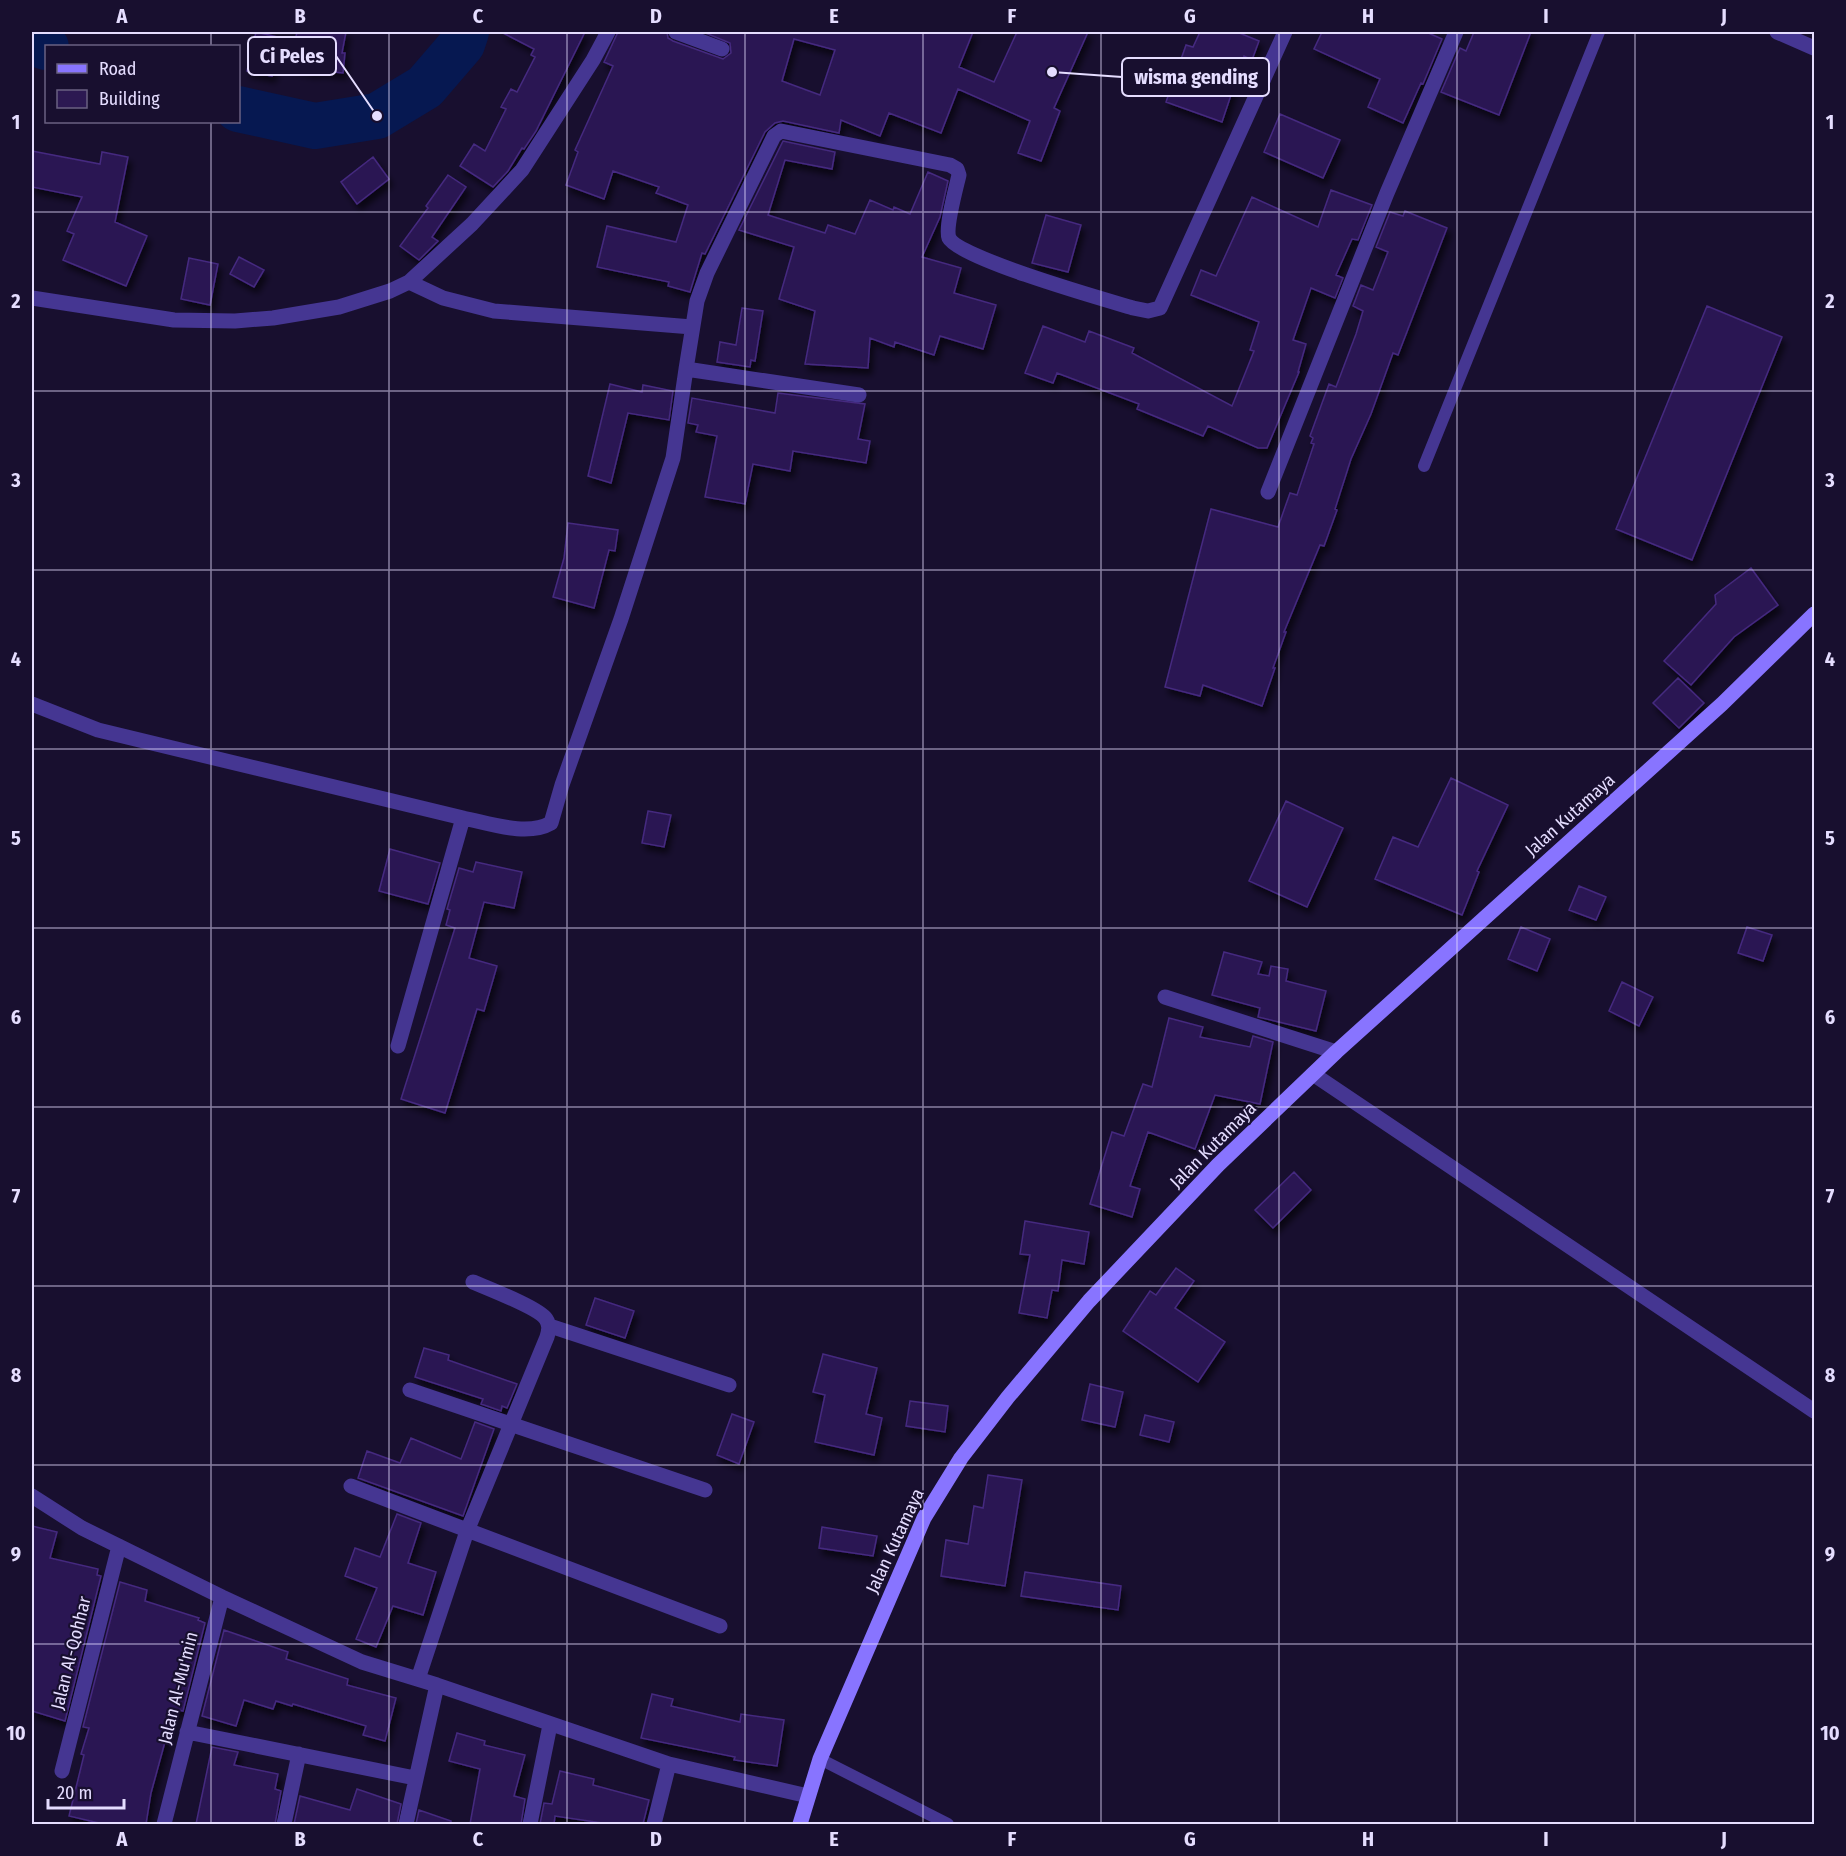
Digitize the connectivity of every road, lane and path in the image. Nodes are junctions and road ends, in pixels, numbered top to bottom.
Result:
1 (608, 32) edge
2 (676, 32) edge
3 (1285, 32) edge
4 (1456, 32) edge
5 (1599, 32) edge
6 (1777, 32) edge
7 (1815, 48) edge
8 (722, 49) dead end
9 (409, 282) junction
10 (32, 298) edge
11 (692, 327) junction
12 (686, 369) junction
13 (858, 395) dead end
14 (1424, 466) dead end
15 (1268, 492) dead end
16 (1815, 614) edge
17 (32, 704) edge
18 (463, 819) junction
19 (1165, 998) dead end
20 (398, 1046) dead end
21 (1336, 1052) junction
22 (1314, 1074) junction
23 (473, 1282) dead end
24 (549, 1326) junction
25 (729, 1384) dead end
26 (410, 1390) dead end
27 (1815, 1411) edge
28 (512, 1426) junction
29 (351, 1486) dead end
30 (705, 1490) dead end
31 (32, 1496) edge
32 (467, 1531) junction
33 (119, 1545) junction
34 (222, 1597) junction
35 (720, 1626) dead end
36 (418, 1679) junction
37 (437, 1685) junction
38 (550, 1725) junction
39 (187, 1732) junction
40 (299, 1754) junction
41 (820, 1759) junction
42 (669, 1764) junction
43 (62, 1771) dead end
44 (415, 1778) junction
45 (808, 1796) junction
46 (164, 1824) edge
47 (285, 1824) edge
48 (406, 1824) edge
49 (530, 1824) edge
50 (654, 1824) edge
51 (800, 1824) edge
52 (948, 1824) edge

1 - 9 street
2 - 8 street
3 - 11 street
4 - 15 street
5 - 14 lane
6 - 7 street
9 - 10 street
9 - 11 street
11 - 12 street
12 - 13 street
12 - 18 street
16 - 21 main road, Jalan Kutamaya
17 - 18 street
18 - 20 street
19 - 21 street
21 - 22 main road, Jalan Kutamaya
22 - 27 street
22 - 41 main road, Jalan Kutamaya
23 - 24 street
24 - 25 street
24 - 28 street
26 - 28 street
28 - 30 street
28 - 32 street
29 - 32 street
31 - 33 street
32 - 35 street
32 - 36 street
33 - 34 street
33 - 43 street, Jalan Al-Qohhar
34 - 36 street
34 - 39 street, Jalan Al-Mu'min
36 - 37 street
37 - 38 street
37 - 44 street
38 - 42 street
38 - 49 street
39 - 40 street
39 - 46 street, Jalan Al-Mu'min
40 - 44 street
40 - 47 street
41 - 45 main road, Jalan Kutamaya
41 - 52 lane
42 - 45 street
42 - 50 street
44 - 48 street
45 - 51 main road, Jalan Kutamaya

